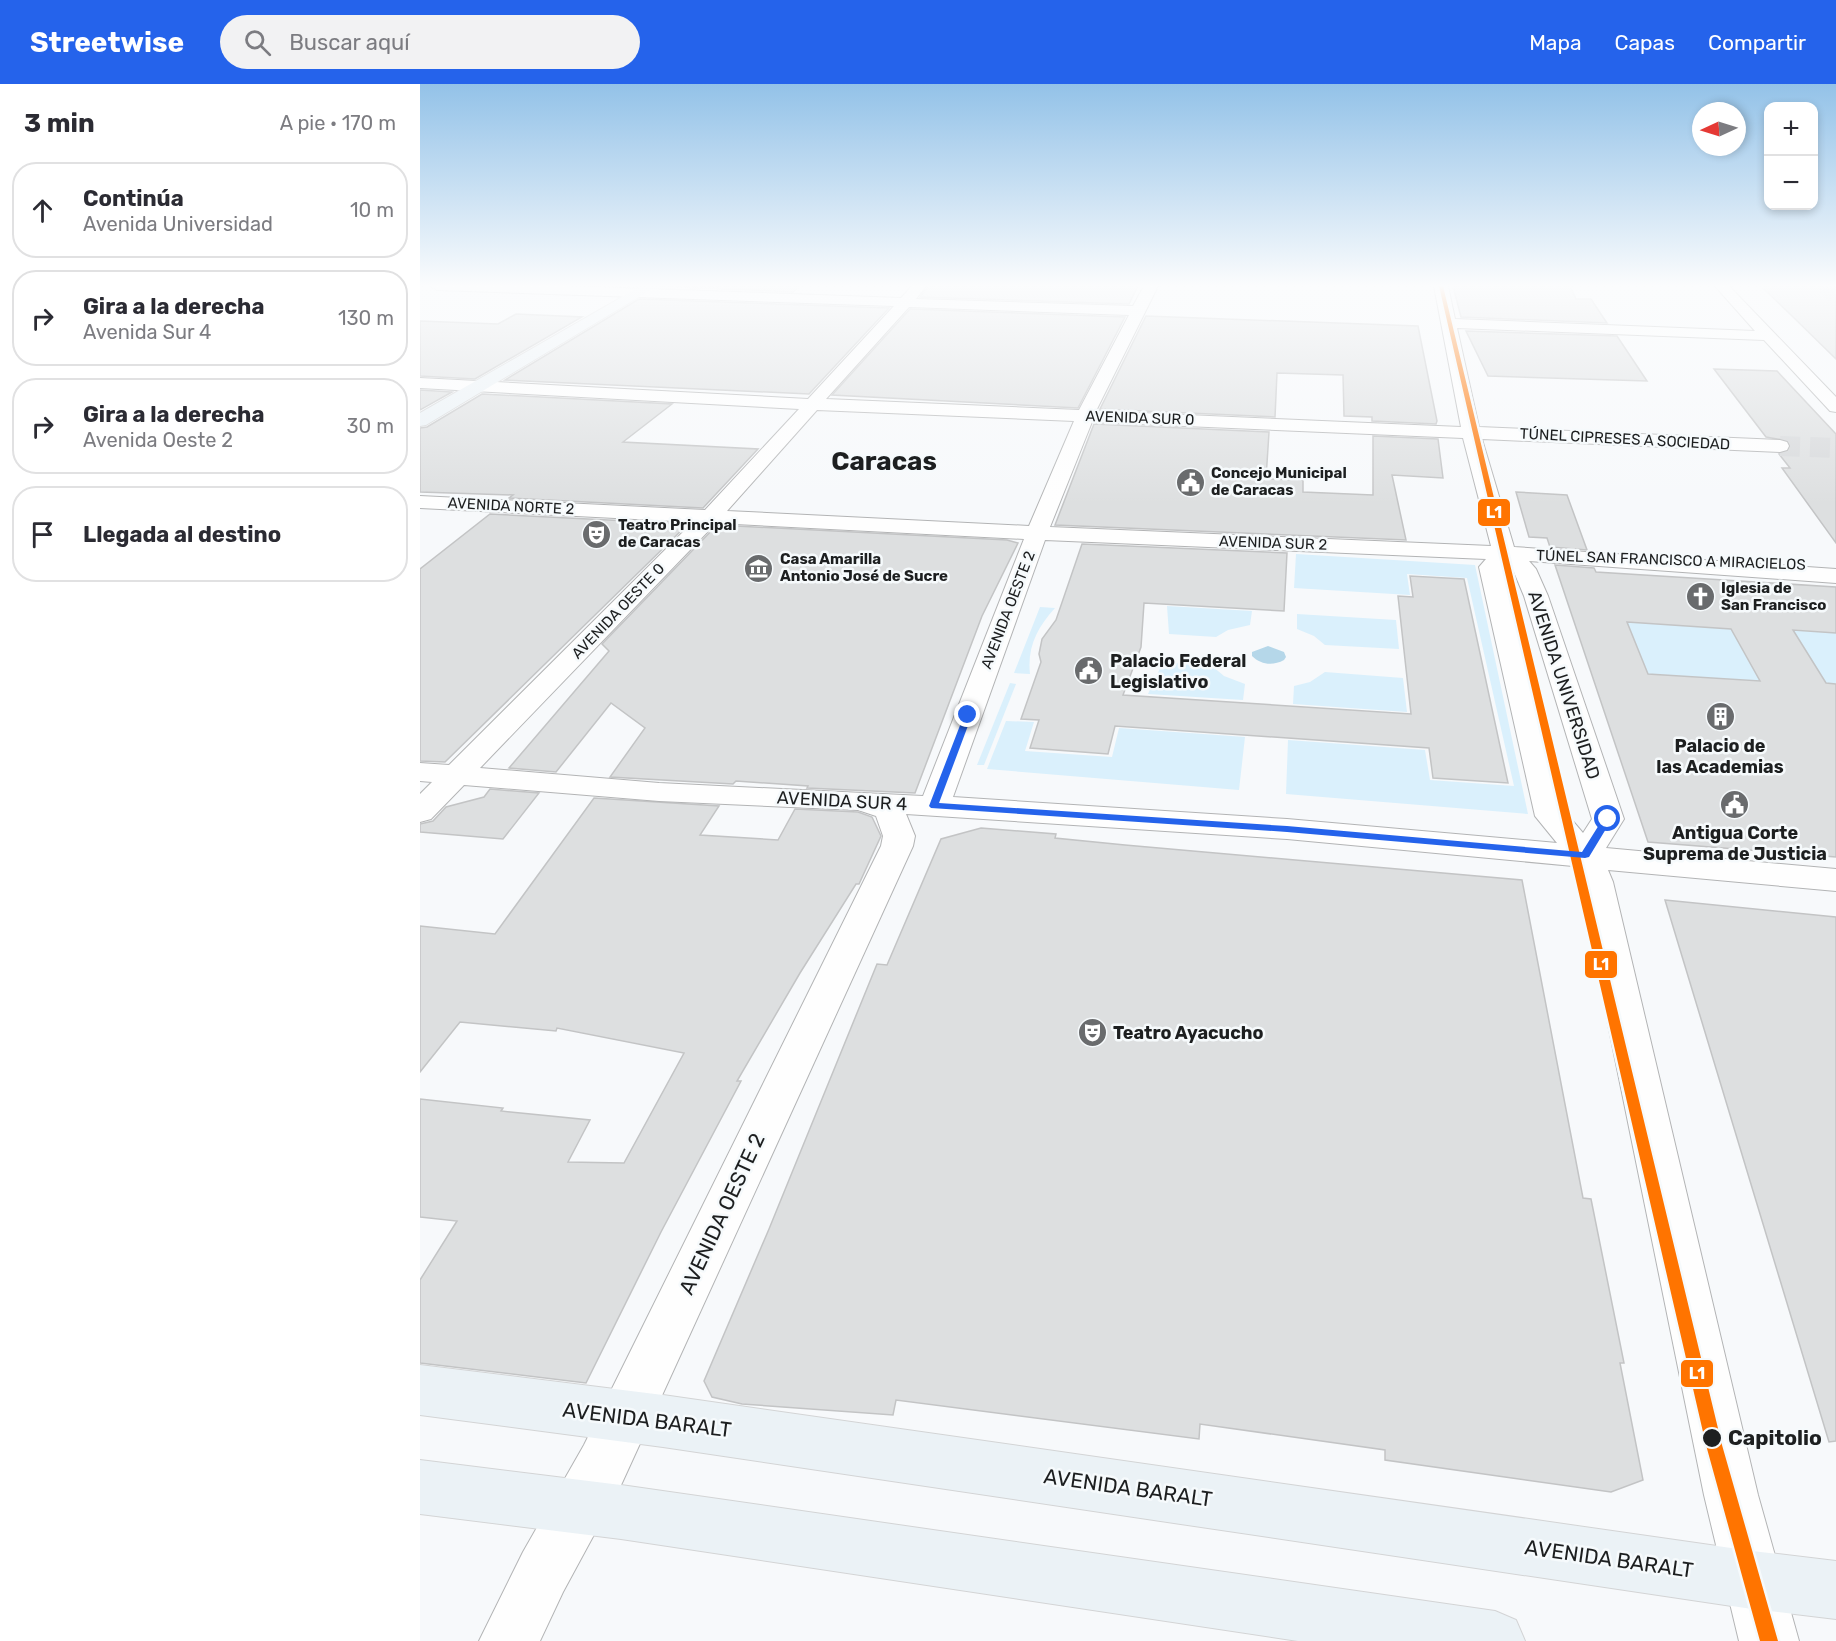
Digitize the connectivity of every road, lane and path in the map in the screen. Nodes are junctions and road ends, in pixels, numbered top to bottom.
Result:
1 (507, 359) edge
2 (522, 359) edge
3 (852, 359) edge
4 (1114, 359) edge
5 (1456, 359) edge
6 (1790, 359) edge
7 (420, 383) edge
8 (459, 385) junction
9 (480, 385) junction
10 (810, 404) junction
11 (420, 407) edge
12 (1836, 407) edge
13 (1085, 416) junction
14 (420, 422) edge
15 (1471, 432) junction
16 (1780, 446) tunnel mouth
17 (420, 501) edge
18 (719, 513) junction
19 (1034, 540) junction
20 (1499, 564) junction
21 (1836, 567) edge
22 (1836, 576) edge
23 (420, 771) edge
24 (457, 775) junction
25 (859, 801) junction
26 (934, 806) junction
27 (420, 812) edge
28 (1585, 855) junction
29 (1836, 880) edge
30 (420, 1390) edge
31 (626, 1416) junction
32 (420, 1487) edge
33 (578, 1508) junction
34 (1752, 1580) junction
35 (1836, 1590) edge
36 (509, 1641) edge
37 (1495, 1641) edge
38 (1769, 1641) edge

1 - 8 main road
2 - 9 main road
3 - 10 street, AVENIDA OESTE 0
4 - 13 street, AVENIDA OESTE 2
5 - 15 street, AVENIDA UNIVERSIDAD
6 - 12 street
7 - 8 street, AVENIDA SUR 0
8 - 9 street, AVENIDA SUR 0
8 - 11 main road
9 - 10 street, AVENIDA SUR 0
9 - 14 main road
10 - 13 street, AVENIDA SUR 0
10 - 18 street, AVENIDA OESTE 0
13 - 15 street, AVENIDA SUR 0
13 - 19 street, AVENIDA OESTE 2
15 - 16 street, TÚNEL CIPRESES A SOCIEDAD
15 - 20 street, AVENIDA UNIVERSIDAD
17 - 18 street, AVENIDA NORTE 2
18 - 19 street, AVENIDA SUR 2
18 - 24 street, AVENIDA OESTE 0
19 - 20 street, AVENIDA SUR 2
19 - 20 street
19 - 26 street, AVENIDA OESTE 2
20 - 21 street, TÚNEL SAN FRANCISCO A MIRACIELOS
20 - 22 street, AVENIDA SUR 2
20 - 28 street, AVENIDA UNIVERSIDAD
20 - 28 street, AVENIDA UNIVERSIDAD
23 - 24 street, AVENIDA SUR 4
24 - 25 street, AVENIDA SUR 4
24 - 27 street, AVENIDA OESTE 0
25 - 26 street, AVENIDA SUR 4
25 - 31 street, AVENIDA OESTE 2
26 - 28 street, AVENIDA SUR 4
28 - 29 street, AVENIDA SUR 4
28 - 34 street, AVENIDA UNIVERSIDAD
30 - 31 main road, AVENIDA BARALT
31 - 33 street, AVENIDA OESTE 2
31 - 34 main road, AVENIDA BARALT
32 - 33 main road
33 - 36 street, AVENIDA OESTE 2
33 - 37 main road
34 - 35 main road, AVENIDA BARALT
34 - 38 street, AVENIDA UNIVERSIDAD

